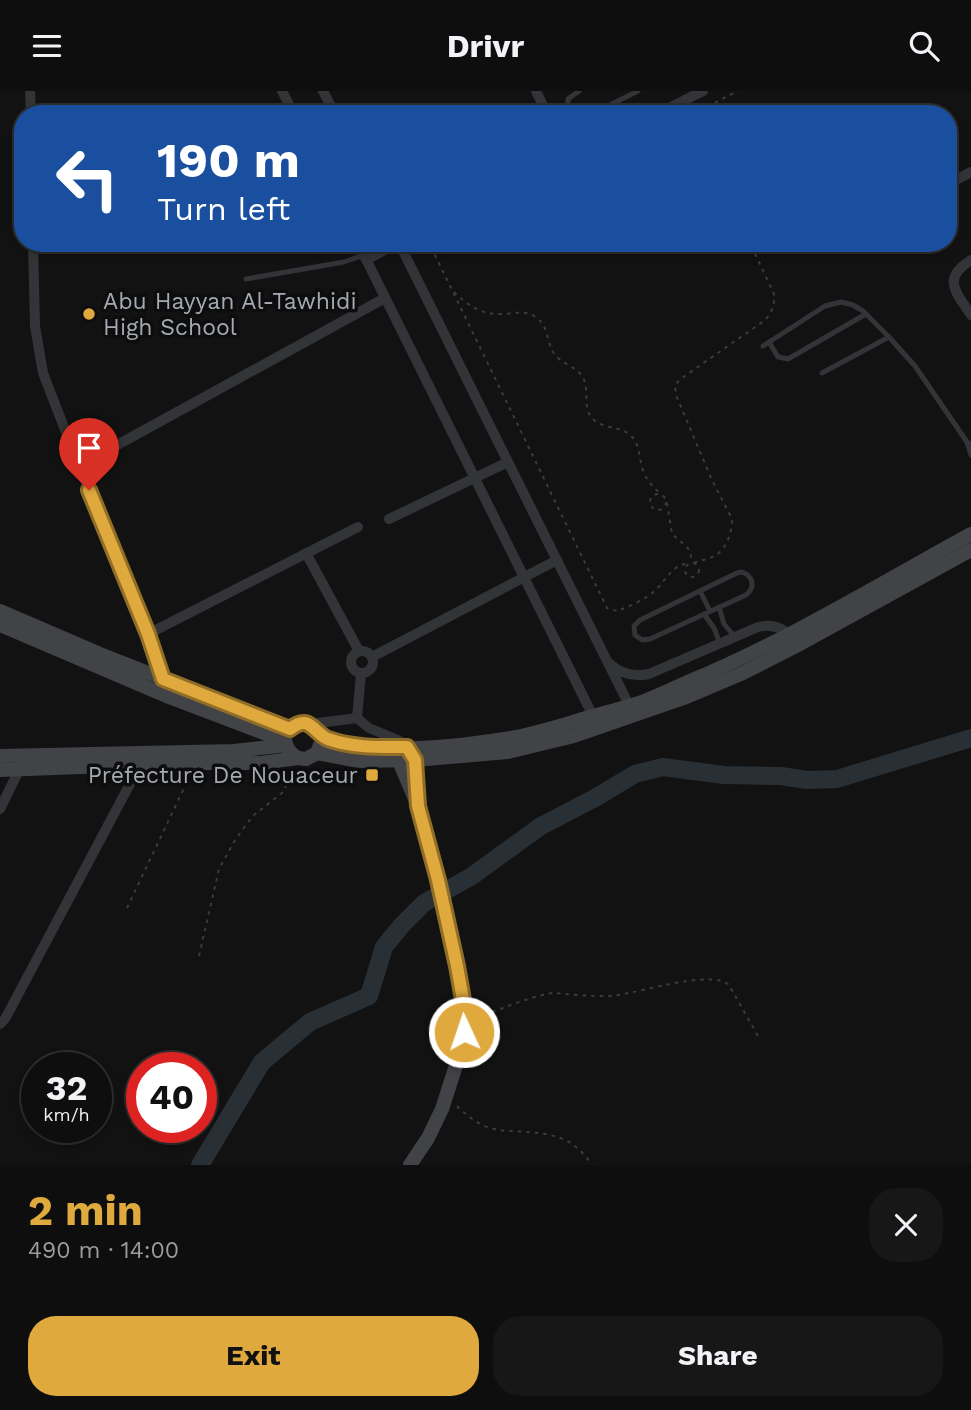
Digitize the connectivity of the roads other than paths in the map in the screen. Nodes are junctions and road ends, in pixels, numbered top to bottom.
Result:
1 (579, 91) edge
2 (638, 91) edge
3 (703, 91) edge
4 (568, 105) edge
5 (610, 105) edge
6 (675, 105) edge
7 (33, 252) edge
8 (362, 252) edge
9 (377, 252) edge
10 (404, 252) edge
11 (365, 257) junction
12 (971, 260) edge
13 (246, 279) dead end
14 (385, 298) junction
15 (866, 314) junction
16 (971, 316) edge
17 (889, 337) junction
18 (769, 342) junction
19 (763, 346) dead end
20 (822, 373) dead end
21 (969, 443) edge
22 (971, 455) edge
23 (508, 462) junction
24 (79, 466) junction
25 (475, 478) junction
26 (389, 519) dead end
27 (358, 527) dead end
28 (971, 534) edge
29 (971, 550) edge
30 (306, 553) junction
31 (557, 560) junction
32 (524, 577) junction
33 (700, 591) junction
34 (719, 607) junction
35 (0, 611) edge
36 (707, 613) junction
37 (0, 625) edge
38 (148, 634) junction
39 (735, 637) junction
40 (792, 641) junction
41 (719, 644) junction
42 (359, 651) junction
43 (372, 657) junction
44 (609, 664) junction
45 (361, 673) junction
46 (163, 679) junction
47 (629, 705) junction
48 (593, 716) junction
49 (357, 718) junction
50 (230, 720) junction
51 (315, 730) junction
52 (287, 738) junction
53 (407, 747) junction
54 (234, 751) junction
55 (317, 753) junction
56 (0, 756) edge
57 (300, 759) junction
58 (415, 760) junction
59 (399, 761) junction
60 (22, 762) junction
61 (140, 765) junction
62 (0, 770) edge
63 (418, 806) junction
64 (0, 809) edge
65 (0, 1024) edge
66 (410, 1165) edge

1 - 4 lane
2 - 5 lane
3 - 6 street
7 - 24 street
8 - 11 street
9 - 11 street
10 - 23 street
11 - 13 lane
11 - 14 street
12 - 16 street
14 - 24 street
14 - 25 street
15 - 17 lane
15 - 18 lane
15 - 18 lane
17 - 20 lane
17 - 21 lane
18 - 19 lane
21 - 22 lane
23 - 25 street
23 - 31 street
24 - 38 street
25 - 26 street
25 - 32 street
27 - 30 street
28 - 40 main road
29 - 40 main road
30 - 38 street
30 - 42 street
31 - 32 street
31 - 44 street
32 - 43 street
32 - 48 street
33 - 34 lane
33 - 36 lane
33 - 36 lane
34 - 36 lane
34 - 39 lane
35 - 46 main road
36 - 41 lane
37 - 50 main road
38 - 46 street
39 - 40 street
39 - 41 street
40 - 47 main road
40 - 58 main road
41 - 44 street
42 - 43 street
42 - 45 street
43 - 45 street
44 - 47 street
45 - 49 street
46 - 52 main road
47 - 48 main road
48 - 53 main road
49 - 51 street
49 - 53 street
50 - 52 main road
50 - 54 main road
51 - 52 main road
51 - 53 main road
51 - 55 main road
52 - 54 main road
52 - 57 main road
53 - 58 main road
54 - 60 main road
55 - 57 main road
55 - 59 main road
56 - 60 main road
57 - 61 main road
58 - 59 main road
58 - 63 main road
59 - 63 main road
60 - 61 main road
60 - 62 main road
60 - 64 street
61 - 65 street
63 - 66 main road

